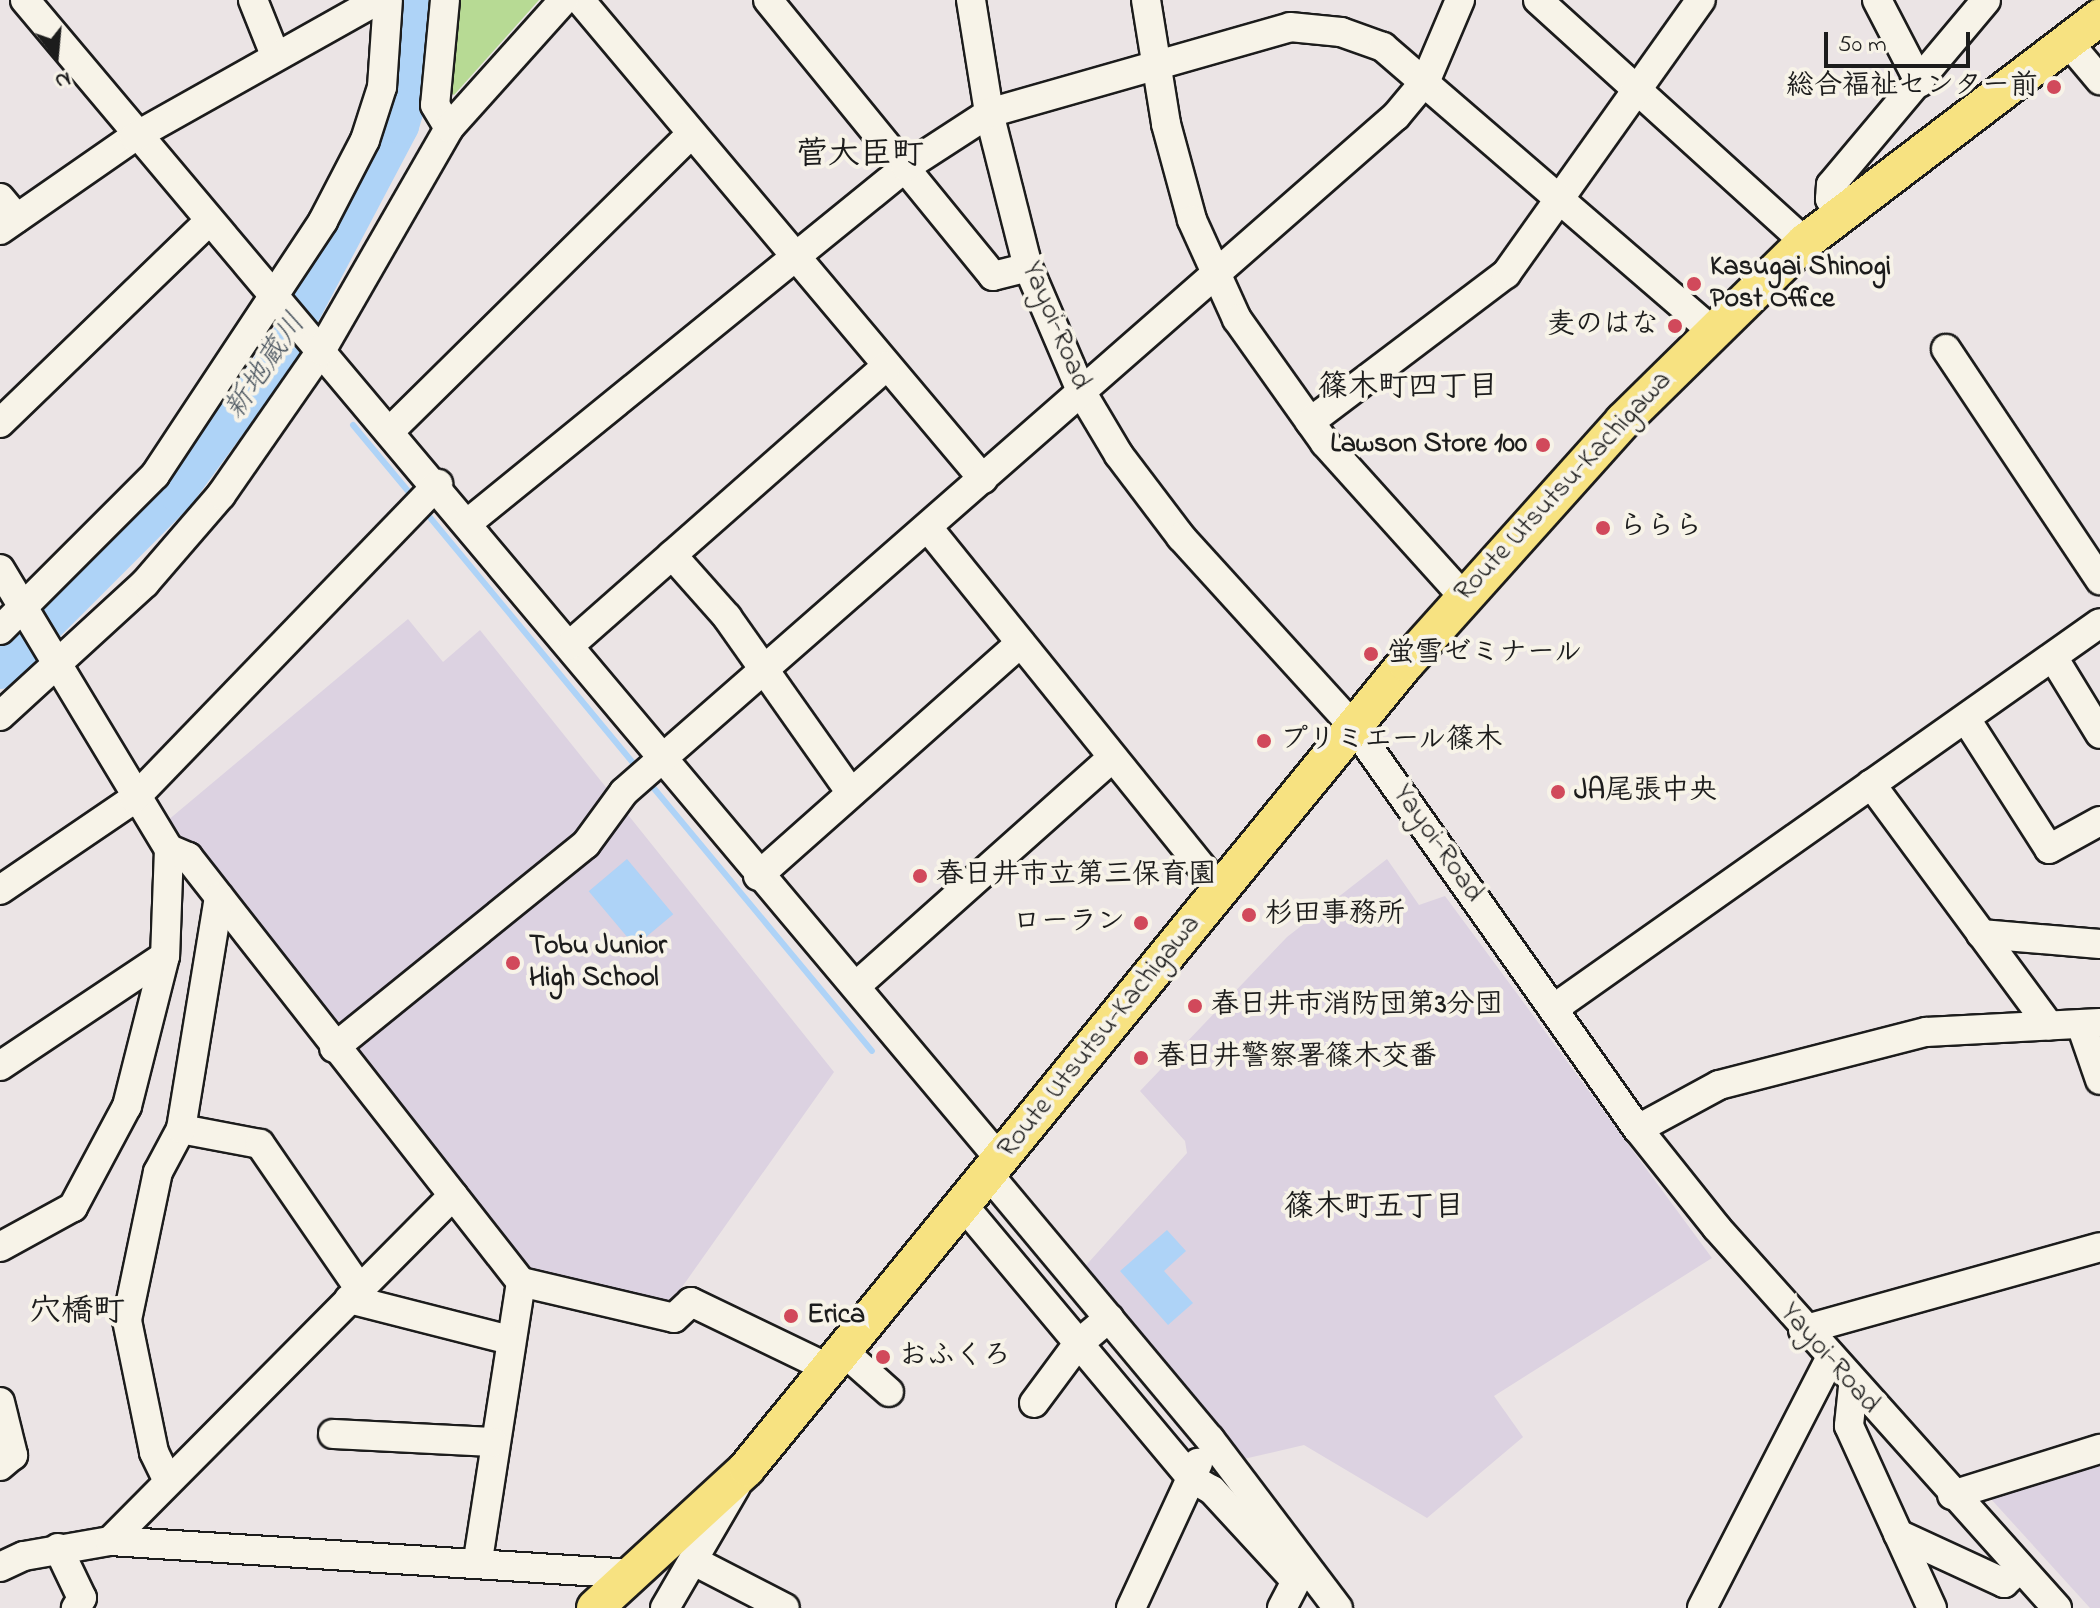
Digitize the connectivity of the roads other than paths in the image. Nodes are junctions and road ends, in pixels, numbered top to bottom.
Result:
1 (253, 0) edge
2 (378, 0) edge
3 (388, 0) edge
4 (445, 0) edge
5 (564, 0) edge
6 (580, 0) edge
7 (768, 0) edge
8 (971, 0) edge
9 (1146, 0) edge
10 (1460, 0) edge
11 (1538, 0) edge
12 (1701, 0) edge
13 (1877, 0) edge
14 (1986, 0) edge
15 (27, 1) edge
16 (2100, 17) edge
17 (2068, 42) junction
18 (275, 55) junction
19 (1156, 65) junction
20 (1426, 80) junction
21 (2100, 80) edge
22 (1920, 83) junction
23 (1639, 87) junction
24 (989, 113) junction
25 (449, 128) junction
26 (691, 134) junction
27 (134, 137) junction
28 (906, 167) junction
29 (1562, 202) junction
30 (6, 215) edge
31 (1842, 215) junction
32 (208, 222) junction
33 (1805, 242) junction
34 (797, 259) junction
35 (1028, 267) junction
36 (1215, 275) junction
37 (279, 304) junction
38 (1710, 329) junction
39 (315, 344) junction
40 (1946, 349) dead end
41 (886, 366) junction
42 (1082, 393) junction
43 (1310, 422) junction
44 (0, 423) edge
45 (391, 430) junction
46 (983, 479) junction
47 (425, 497) junction
48 (469, 522) junction
49 (929, 529) junction
50 (672, 555) junction
51 (0, 569) edge
52 (2100, 580) edge
53 (1463, 596) junction
54 (27, 617) junction
55 (2100, 623) edge
56 (0, 630) edge
57 (1020, 643) junction
58 (570, 645) junction
59 (2053, 657) junction
60 (52, 663) junction
61 (763, 676) junction
62 (0, 716) edge
63 (1966, 719) junction
64 (1354, 727) junction
65 (2100, 734) edge
66 (1112, 758) junction
67 (664, 763) junction
68 (1871, 784) junction
69 (851, 793) junction
70 (134, 799) junction
71 (2100, 821) edge
72 (169, 849) junction
73 (758, 876) junction
74 (1220, 889) junction
75 (0, 890) edge
76 (219, 897) junction
77 (1981, 934) junction
78 (2100, 944) edge
79 (165, 956) junction
80 (856, 986) junction
81 (1553, 1009) junction
82 (2090, 1024) edge
83 (2049, 1025) junction
84 (334, 1048) junction
85 (0, 1066) edge
86 (2100, 1080) edge
87 (181, 1129) junction
88 (1638, 1129) junction
89 (994, 1167) junction
90 (453, 1195) junction
91 (963, 1205) junction
92 (0, 1247) edge
93 (2100, 1247) edge
94 (521, 1282) junction
95 (354, 1294) junction
96 (1109, 1318) junction
97 (1803, 1330) junction
98 (510, 1340) junction
99 (1077, 1345) junction
100 (1144, 1360) junction
101 (837, 1361) junction
102 (1829, 1361) junction
103 (1853, 1387) junction
104 (1113, 1388) junction
105 (889, 1392) dead end
106 (0, 1402) edge
107 (1034, 1403) dead end
108 (333, 1434) dead end
109 (1210, 1439) junction
110 (493, 1442) junction
111 (2100, 1449) edge
112 (0, 1466) edge
113 (747, 1468) junction
114 (1191, 1478) junction
115 (168, 1481) junction
116 (1952, 1495) junction
117 (1898, 1534) junction
118 (110, 1541) junction
119 (58, 1548) junction
120 (478, 1561) junction
121 (694, 1561) junction
122 (0, 1567) edge
123 (2020, 1568) junction
124 (637, 1570) junction
125 (1300, 1574) junction
126 (670, 1599) edge
127 (76, 1608) edge
128 (595, 1608) edge
129 (785, 1608) edge
130 (1131, 1608) edge
131 (1282, 1608) edge
132 (1318, 1608) edge
133 (1338, 1608) edge
134 (1702, 1608) edge
135 (1932, 1608) edge
136 (2057, 1608) edge

1 - 18 street
2 - 18 street
3 - 37 street
4 - 25 street
5 - 25 street
6 - 26 street
7 - 28 street
8 - 24 street, Yayoi-Road
9 - 19 street
10 - 20 street
11 - 23 street
12 - 23 street
13 - 22 street
14 - 22 street
15 - 27 street
16 - 17 main road, Route Utsutsu-Kachigawa
17 - 21 street
17 - 31 main road, Route Utsutsu-Kachigawa
18 - 27 street
19 - 20 street
19 - 24 street
19 - 36 street
20 - 29 street
20 - 36 street
22 - 31 street
23 - 29 street
23 - 33 street
24 - 28 street
24 - 35 street, Yayoi-Road
25 - 39 street
26 - 34 street
26 - 45 street
27 - 30 street
27 - 32 street
28 - 34 street
28 - 35 street
29 - 38 street
29 - 43 street
31 - 33 main road, Route Utsutsu-Kachigawa
32 - 37 street
32 - 44 street
33 - 38 main road, Route Utsutsu-Kachigawa
34 - 41 street
34 - 48 street
35 - 42 street, Yayoi-Road
36 - 42 street
36 - 43 street
37 - 39 street
37 - 54 street
38 - 53 main road, Route Utsutsu-Kachigawa
39 - 45 street
39 - 60 street
40 - 52 street
41 - 46 street
41 - 50 street
42 - 46 street
42 - 64 street, Yayoi-Road
43 - 53 street
45 - 47 street
46 - 49 street
47 - 48 street
47 - 70 street
48 - 58 street
49 - 57 street
49 - 61 street
50 - 58 street
50 - 61 street
51 - 54 street
53 - 64 main road, Route Utsutsu-Kachigawa
54 - 56 street
54 - 60 street
55 - 59 street
57 - 66 street
57 - 69 street
58 - 67 street
59 - 63 street
59 - 65 street
60 - 62 street
60 - 70 street
61 - 67 street
61 - 69 street
63 - 68 street
63 - 71 street
64 - 74 main road, Route Utsutsu-Kachigawa
64 - 81 street, Yayoi-Road
66 - 74 street
66 - 80 street
67 - 73 street
67 - 84 street
68 - 77 street
68 - 81 street
69 - 73 street
70 - 72 street
70 - 75 street
72 - 76 street
72 - 79 street
73 - 80 street
74 - 89 main road, Route Utsutsu-Kachigawa
76 - 84 street
76 - 87 street
77 - 78 street
77 - 83 street
79 - 85 street
79 - 92 street
80 - 89 street
81 - 88 street, Yayoi-Road
82 - 83 street
82 - 86 street
83 - 88 street
84 - 90 street
87 - 95 street
87 - 115 street
88 - 97 street, Yayoi-Road
89 - 91 main road, Route Utsutsu-Kachigawa
89 - 96 street
90 - 94 street
90 - 95 street
91 - 99 street
91 - 101 main road, Route Utsutsu-Kachigawa
93 - 97 street
94 - 98 street
94 - 101 street
95 - 98 street
95 - 115 street
96 - 99 street
96 - 100 street
97 - 102 street, Yayoi-Road
98 - 110 street
99 - 104 street
99 - 107 street
100 - 104 street
100 - 109 street
101 - 105 street
101 - 113 main road, Route Utsutsu-Kachigawa
102 - 103 street, Yayoi-Road
102 - 134 street
103 - 116 street, Yayoi-Road
103 - 117 street
104 - 114 street
106 - 112 street
108 - 110 street
109 - 114 street
109 - 125 street
110 - 120 street
111 - 116 street
113 - 121 street
113 - 124 main road, Route Utsutsu-Kachigawa
114 - 125 street
114 - 130 street
115 - 118 street
116 - 123 street, Yayoi-Road
117 - 123 street
117 - 135 street
118 - 119 street
118 - 120 street
119 - 122 street
119 - 127 street
120 - 124 street
121 - 126 street
121 - 129 street
123 - 136 street, Yayoi-Road
124 - 126 street
124 - 128 main road, Route Utsutsu-Kachigawa
125 - 131 street
125 - 132 street
125 - 133 street

